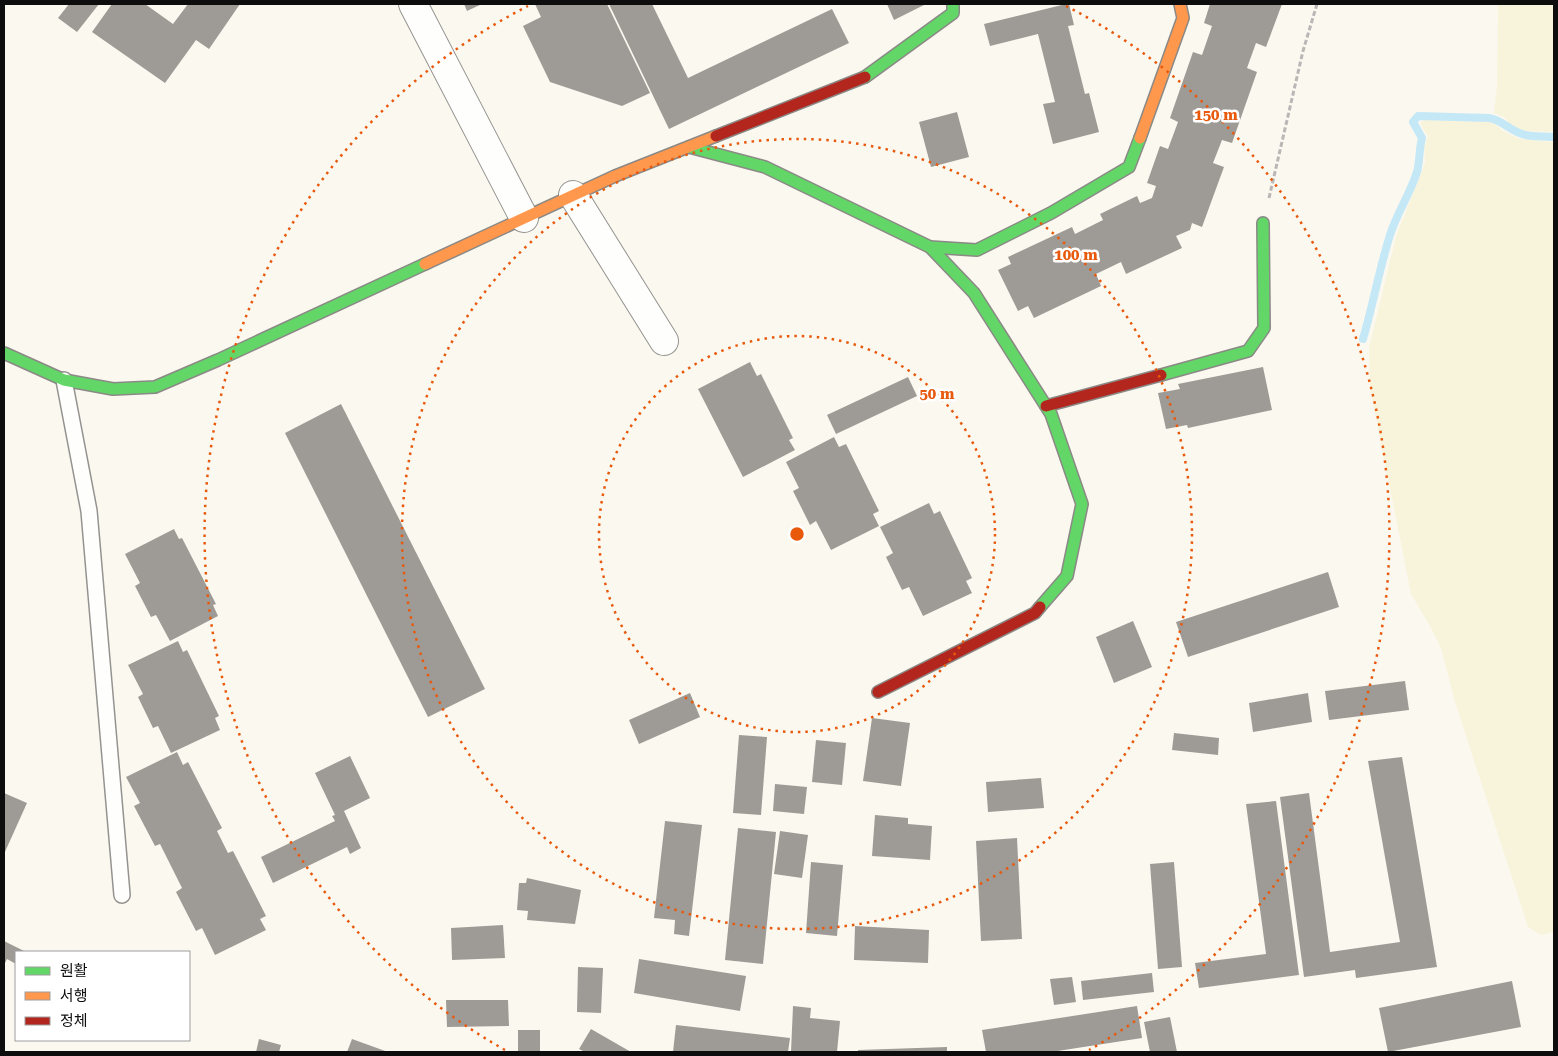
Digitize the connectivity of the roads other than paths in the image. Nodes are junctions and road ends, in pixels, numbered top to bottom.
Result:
1 (413, 4) edge
2 (952, 4) edge
3 (1180, 4) edge
4 (689, 147) junction
5 (573, 195) junction
6 (524, 218) junction
7 (1263, 223) road end
8 (930, 247) junction
9 (664, 341) dead end
10 (4, 353) edge
11 (64, 380) junction
12 (1046, 406) junction
13 (878, 692) dead end
14 (122, 895) dead end

1 - 6 street
2 - 4 street
3 - 8 street
4 - 5 street
4 - 8 street
5 - 6 street
5 - 9 street
6 - 11 street
7 - 12 street
8 - 12 street
10 - 11 street
11 - 14 lane
12 - 13 street

